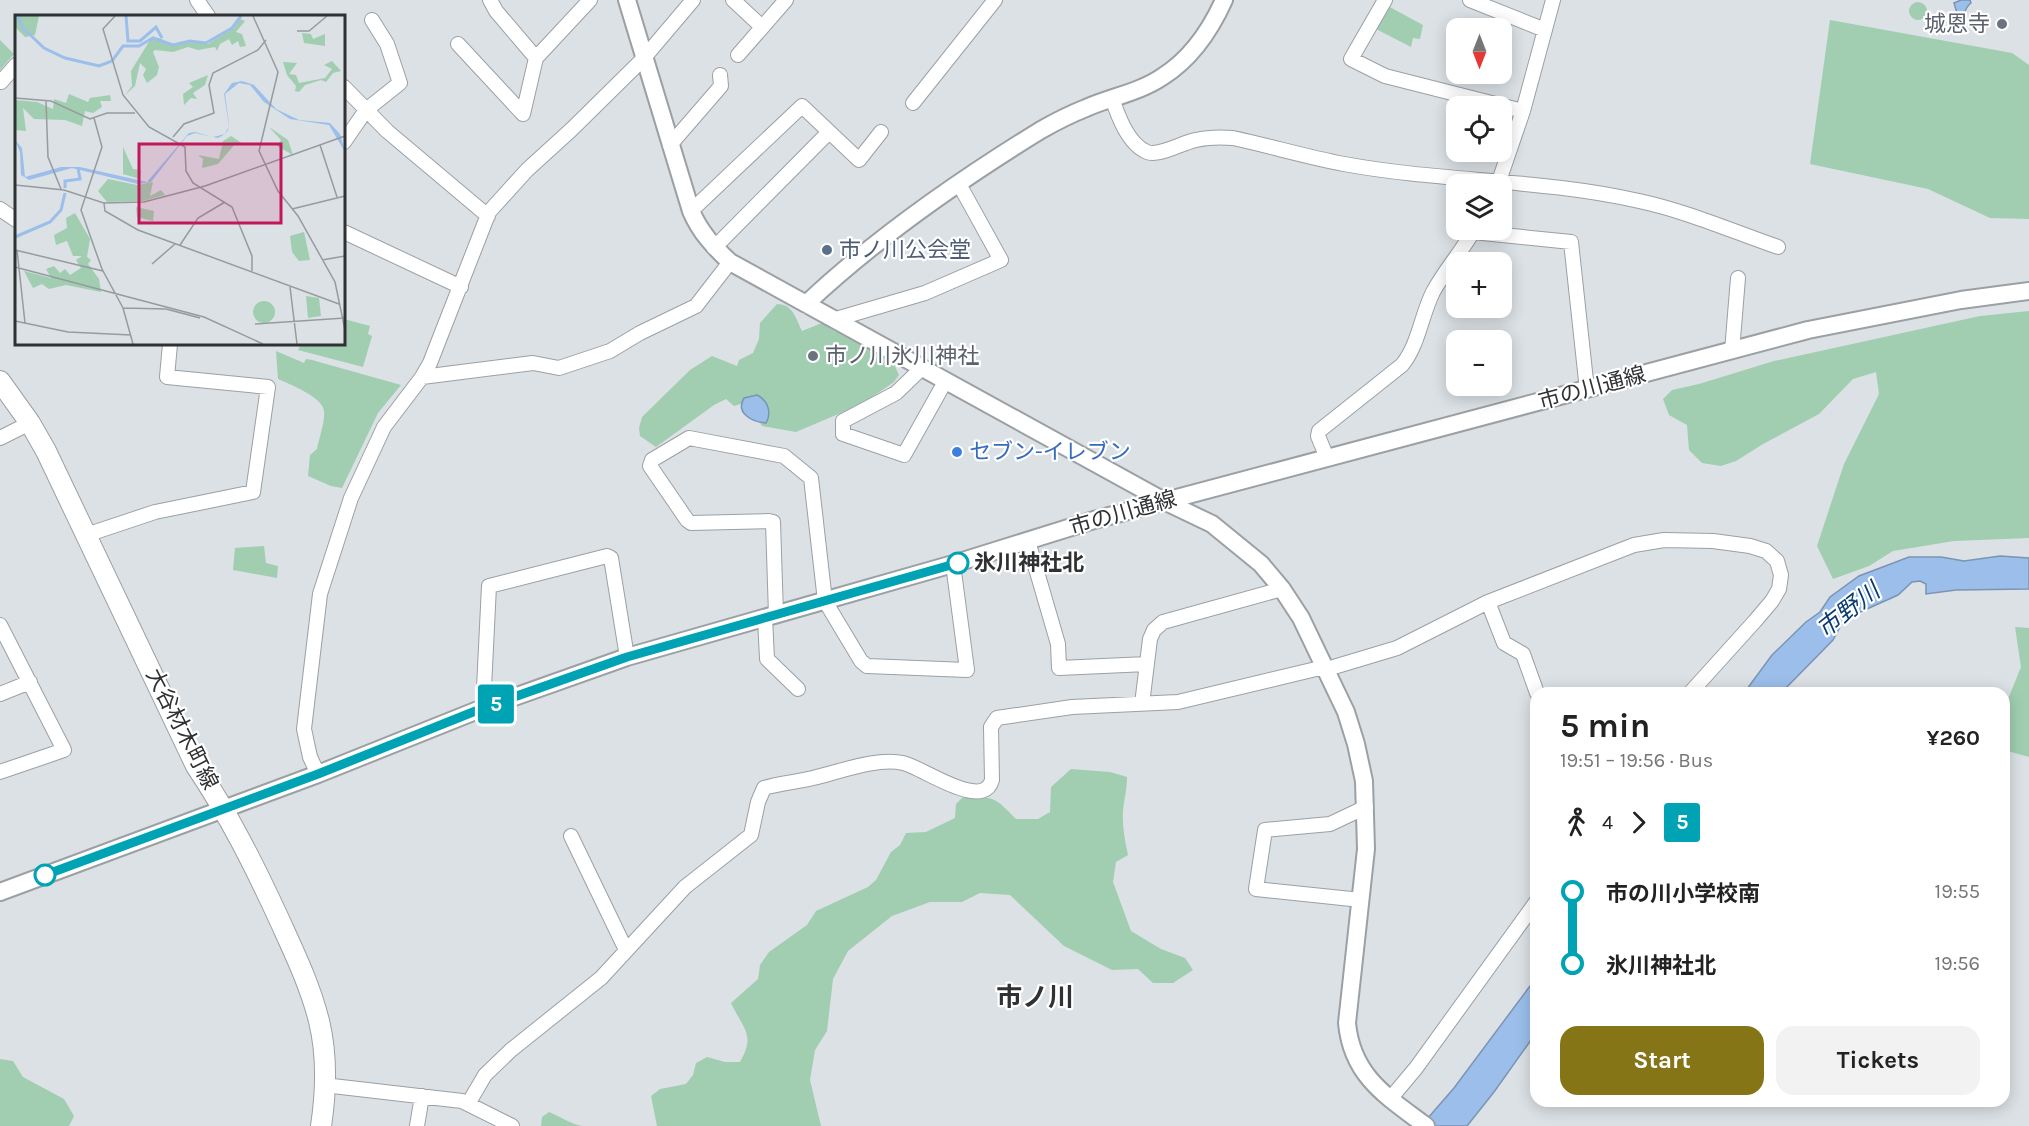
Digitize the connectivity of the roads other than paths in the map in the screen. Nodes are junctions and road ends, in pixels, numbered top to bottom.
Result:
1 (197, 0) edge
2 (490, 0) edge
3 (590, 0) edge
4 (627, 0) edge
5 (693, 0) edge
6 (734, 0) edge
7 (786, 0) edge
8 (995, 0) edge
9 (1224, 0) edge
10 (1385, 0) edge
11 (1470, 0) edge
12 (1554, 0) edge
13 (207, 15) edge
14 (372, 21) dead end
15 (762, 27) junction
16 (1545, 30) junction
17 (458, 44) dead end
18 (738, 55) dead end
19 (536, 58) junction
20 (643, 59) junction
21 (15, 66) edge
22 (720, 75) dead end
23 (0, 83) edge
24 (345, 88) edge
25 (1112, 98) junction
26 (913, 103) dead end
27 (366, 110) junction
28 (1523, 111) junction
29 (829, 132) junction
30 (881, 132) dead end
31 (345, 141) edge
32 (670, 145) junction
33 (1502, 174) edge
34 (1446, 176) edge
35 (959, 184) junction
36 (1512, 184) edge
37 (0, 209) edge
38 (691, 211) junction
39 (488, 216) junction
40 (15, 219) edge
41 (345, 232) edge
42 (1512, 235) edge
43 (1468, 240) edge
44 (1778, 247) dead end
45 (714, 248) junction
46 (729, 261) junction
47 (1738, 278) dead end
48 (461, 287) junction
49 (2029, 291) edge
50 (807, 304) junction
51 (836, 319) junction
52 (170, 345) edge
53 (1732, 351) junction
54 (923, 367) junction
55 (422, 377) junction
56 (946, 380) junction
57 (0, 381) edge
58 (1587, 390) junction
59 (30, 423) junction
60 (0, 438) edge
61 (1327, 458) junction
62 (1164, 501) junction
63 (86, 535) junction
64 (1028, 541) junction
65 (953, 564) junction
66 (1282, 589) junction
67 (825, 601) junction
68 (1488, 602) junction
69 (770, 616) junction
70 (1, 627) edge
71 (627, 657) junction
72 (1147, 664) junction
73 (1327, 669) junction
74 (30, 682) junction
75 (1535, 687) edge
76 (1695, 687) edge
77 (798, 690) dead end
78 (0, 694) edge
79 (1142, 704) junction
80 (483, 708) junction
81 (0, 772) edge
82 (318, 774) junction
83 (224, 807) junction
84 (1366, 807) junction
85 (571, 836) dead end
86 (0, 892) edge
87 (1361, 900) junction
88 (1530, 910) edge
89 (626, 950) junction
90 (324, 1085) junction
91 (422, 1096) junction
92 (1390, 1099) junction
93 (468, 1104) junction
94 (321, 1126) edge
95 (417, 1126) edge
96 (512, 1126) edge
97 (1426, 1126) edge

1 - 13 street
2 - 19 street
3 - 19 street
4 - 20 street
5 - 20 street
6 - 15 street
7 - 15 street
8 - 26 street
9 - 25 street
10 - 28 street
11 - 16 street
12 - 16 street
14 - 27 street
15 - 18 street
16 - 28 street
17 - 19 street
20 - 32 street
20 - 39 street
21 - 23 street
22 - 32 street
24 - 27 street
25 - 34 street
25 - 35 street
27 - 31 street
27 - 39 street
28 - 33 street
29 - 30 street
29 - 38 street
29 - 45 street
32 - 38 street
35 - 50 street
35 - 51 street
36 - 44 street
37 - 40 street
38 - 45 street
39 - 48 street
41 - 48 street
42 - 58 street
43 - 61 street
45 - 46 street
46 - 50 street
46 - 55 street
47 - 53 street
48 - 55 street
49 - 53 street, 市の川通線
50 - 51 street
51 - 54 street
52 - 63 street
53 - 58 street, 市の川通線
54 - 56 street
54 - 56 street
55 - 82 street
56 - 62 street
57 - 59 main road, 大谷材木町線
58 - 61 street, 市の川通線
59 - 60 street
59 - 63 main road, 大谷材木町線
61 - 62 street, 市の川通線
62 - 64 street, 市の川通線
62 - 66 street
63 - 83 main road, 大谷材木町線
64 - 65 street, 市の川通線
64 - 72 street
65 - 67 street, 市の川通線
65 - 67 street
66 - 72 street
66 - 73 street
67 - 69 street, 市の川通線
67 - 69 street
68 - 73 street
68 - 75 street
68 - 76 street
69 - 71 street, 市の川通線
69 - 77 street
70 - 74 street
71 - 80 street, 市の川通線
71 - 80 street
72 - 79 street
73 - 79 street
73 - 84 street
74 - 78 street
74 - 81 street
79 - 89 street
80 - 82 street, 市の川通線
82 - 83 street, 市の川通線
83 - 86 street, 市の川通線
83 - 90 main road, 大谷材木町線
84 - 87 street
84 - 87 street
85 - 89 street
87 - 92 street
88 - 92 street
89 - 93 street
90 - 91 street
90 - 94 main road, 大谷材木町線
91 - 93 street
91 - 95 street
92 - 97 street
93 - 96 street

